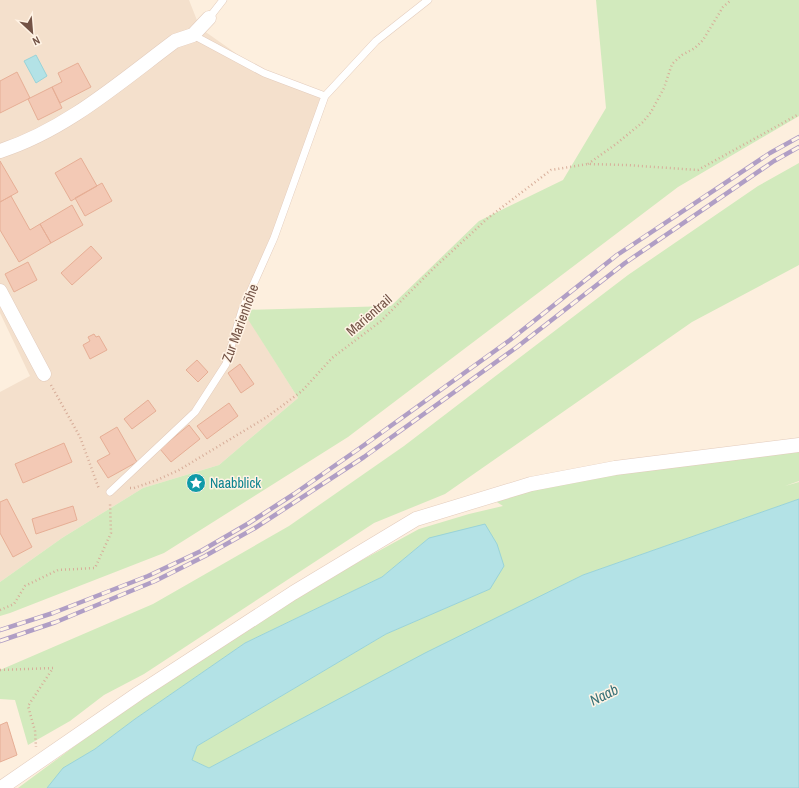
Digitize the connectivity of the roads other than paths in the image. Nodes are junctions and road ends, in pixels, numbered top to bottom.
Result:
1 (223, 0) edge
2 (428, 0) edge
3 (209, 18) joint
4 (193, 35) junction
5 (325, 96) junction
6 (0, 151) edge
7 (0, 291) edge
8 (44, 374) road end
9 (799, 445) edge
10 (113, 490) road end
11 (1, 788) edge

1 - 3 lane
2 - 5 lane, Zur Marienhöhe
3 - 4 street
4 - 5 lane
4 - 6 street
5 - 10 lane, Zur Marienhöhe
7 - 8 street
9 - 11 street

